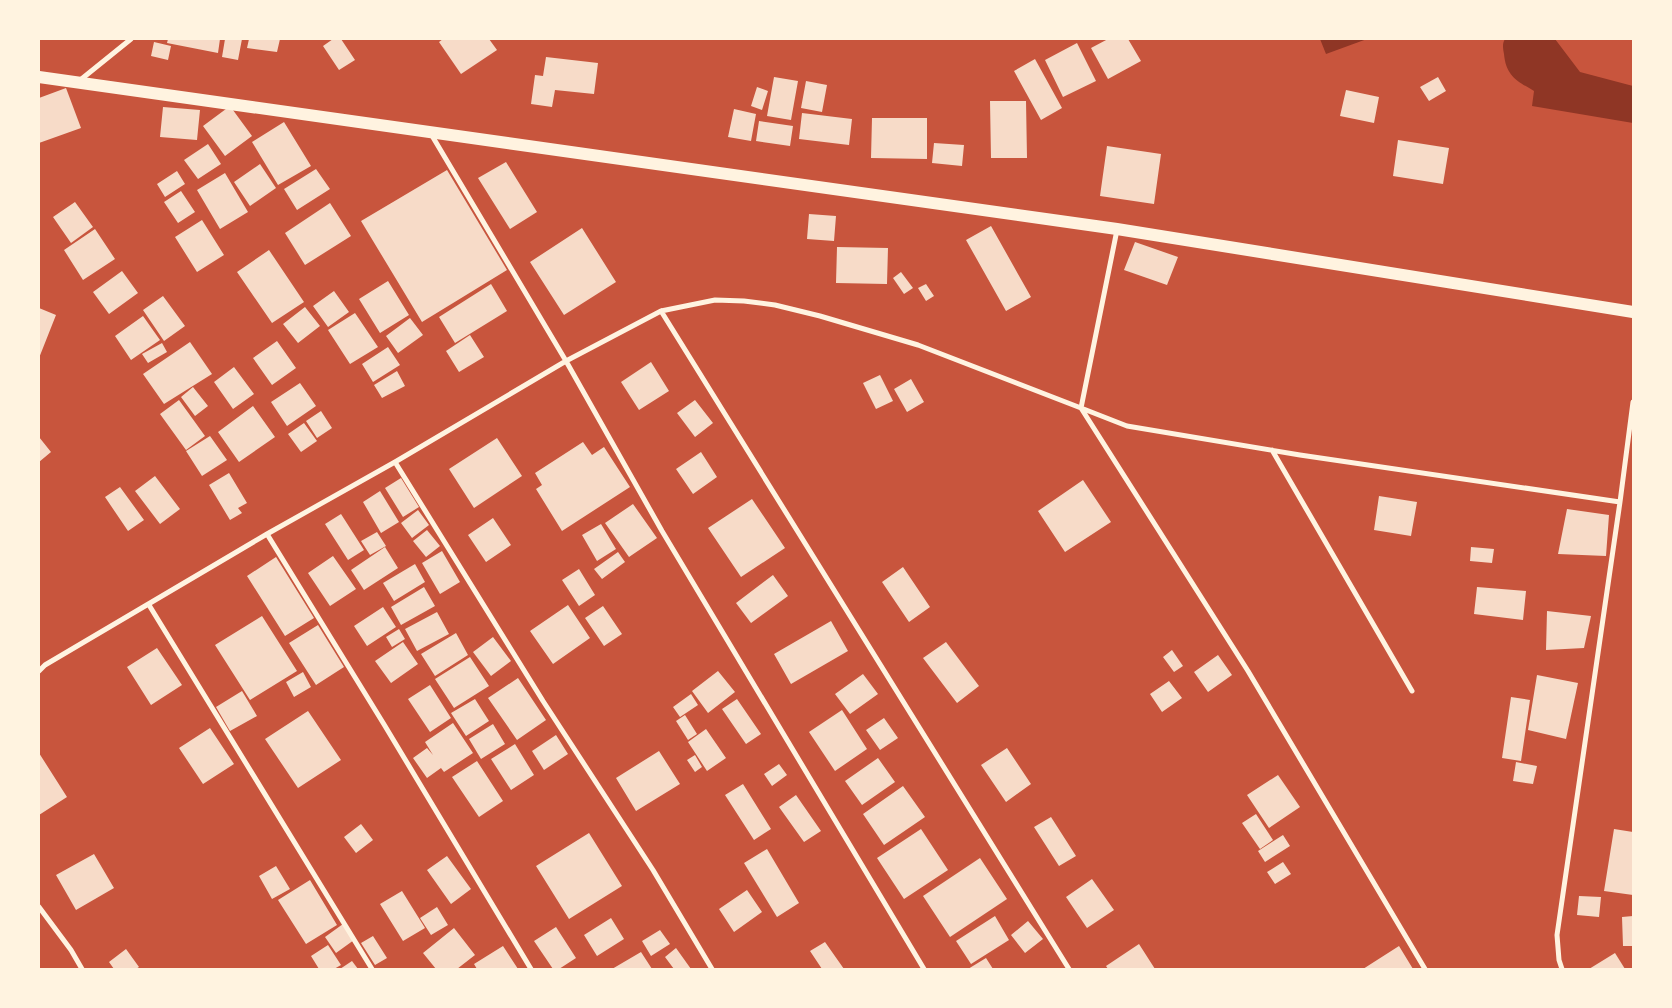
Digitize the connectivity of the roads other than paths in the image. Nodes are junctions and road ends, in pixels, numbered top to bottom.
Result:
1 (131, 39) edge
2 (39, 77) edge
3 (76, 83) junction
4 (430, 132) junction
5 (1117, 229) junction
6 (661, 311) junction
7 (1633, 312) edge
8 (566, 361) junction
9 (1633, 402) edge
10 (1081, 408) junction
11 (1272, 450) junction
12 (395, 462) junction
13 (1620, 502) junction
14 (267, 534) junction
15 (149, 605) junction
16 (39, 671) edge
17 (1412, 691) dead end
18 (39, 907) edge
19 (82, 969) edge
20 (372, 969) edge
21 (531, 969) edge
22 (712, 969) edge
23 (924, 969) edge
24 (1069, 969) edge
25 (1424, 969) edge
26 (1562, 969) edge

1 - 3 street
2 - 3 main road
3 - 4 main road
4 - 5 main road
4 - 8 street
5 - 7 main road
5 - 10 street
6 - 8 street
6 - 10 street
6 - 24 street
8 - 12 street
8 - 23 street
9 - 13 street
10 - 11 street
10 - 25 street
11 - 13 street
11 - 17 street
12 - 14 street
12 - 22 street
13 - 26 street
14 - 15 street
14 - 21 street
15 - 16 street
15 - 20 street
18 - 19 street

